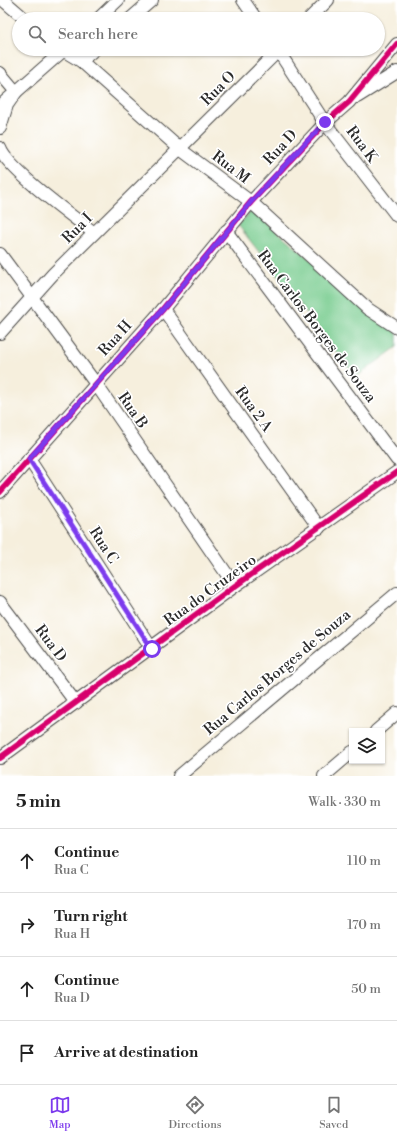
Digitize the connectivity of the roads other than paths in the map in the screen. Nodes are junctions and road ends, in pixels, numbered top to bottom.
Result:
1 (3, 0) edge
2 (118, 0) edge
3 (152, 0) edge
4 (243, 0) edge
5 (328, 0) edge
6 (17, 12) edge
7 (105, 12) edge
8 (138, 12) edge
9 (251, 12) edge
10 (316, 12) edge
11 (397, 44) edge
12 (56, 56) edge
13 (73, 56) edge
14 (87, 56) edge
15 (271, 56) edge
16 (283, 56) edge
17 (81, 61) junction
18 (397, 72) edge
19 (0, 73) edge
20 (16, 92) junction
21 (349, 102) junction
22 (0, 106) edge
23 (325, 122) junction
24 (0, 128) edge
25 (0, 148) edge
26 (180, 149) junction
27 (251, 202) junction
28 (393, 203) edge
29 (397, 216) edge
30 (226, 231) junction
31 (94, 233) junction
32 (0, 254) edge
33 (32, 296) junction
34 (163, 309) junction
35 (397, 328) edge
36 (0, 333) edge
37 (96, 384) junction
38 (29, 459) junction
39 (397, 460) edge
40 (397, 472) edge
41 (0, 492) edge
42 (319, 528) junction
43 (235, 586) junction
44 (397, 593) edge
45 (0, 602) edge
46 (152, 649) junction
47 (76, 703) junction
48 (397, 713) edge
49 (380, 728) edge
50 (349, 755) edge
51 (0, 758) edge
52 (179, 776) edge
53 (324, 776) edge

1 - 6 street
2 - 7 street
3 - 8 street
4 - 9 street
5 - 10 street
11 - 21 street, Rua D
12 - 20 street
13 - 17 street, Rua M
14 - 17 street
15 - 26 street, Rua O
16 - 23 street, Rua K
17 - 26 street, Rua M
18 - 21 street
19 - 20 street
20 - 22 street
20 - 24 street
21 - 23 street, Rua D
23 - 27 street, Rua D
23 - 28 street, Rua K
25 - 31 street
26 - 27 street, Rua M
26 - 31 street, Rua I
27 - 30 street, Rua H
27 - 35 street, Rua M
28 - 29 street, Rua K
30 - 34 street, Rua H
30 - 39 street, Rua Carlos Borges de Souza
31 - 33 street, Rua I
32 - 33 street, Rua B
33 - 36 street, Rua I
33 - 37 street, Rua B
34 - 37 street, Rua H
34 - 42 street, Rua 2 A
37 - 38 street, Rua H
37 - 43 street, Rua B
38 - 41 street, Rua H
38 - 46 street, Rua C
40 - 42 street, Rua do Cruzeiro
42 - 43 street, Rua do Cruzeiro
43 - 46 street, Rua do Cruzeiro
44 - 52 street, Rua Carlos Borges de Souza
45 - 47 street, Rua D
46 - 47 street, Rua do Cruzeiro
47 - 51 street, Rua do Cruzeiro
48 - 49 street
50 - 53 street

